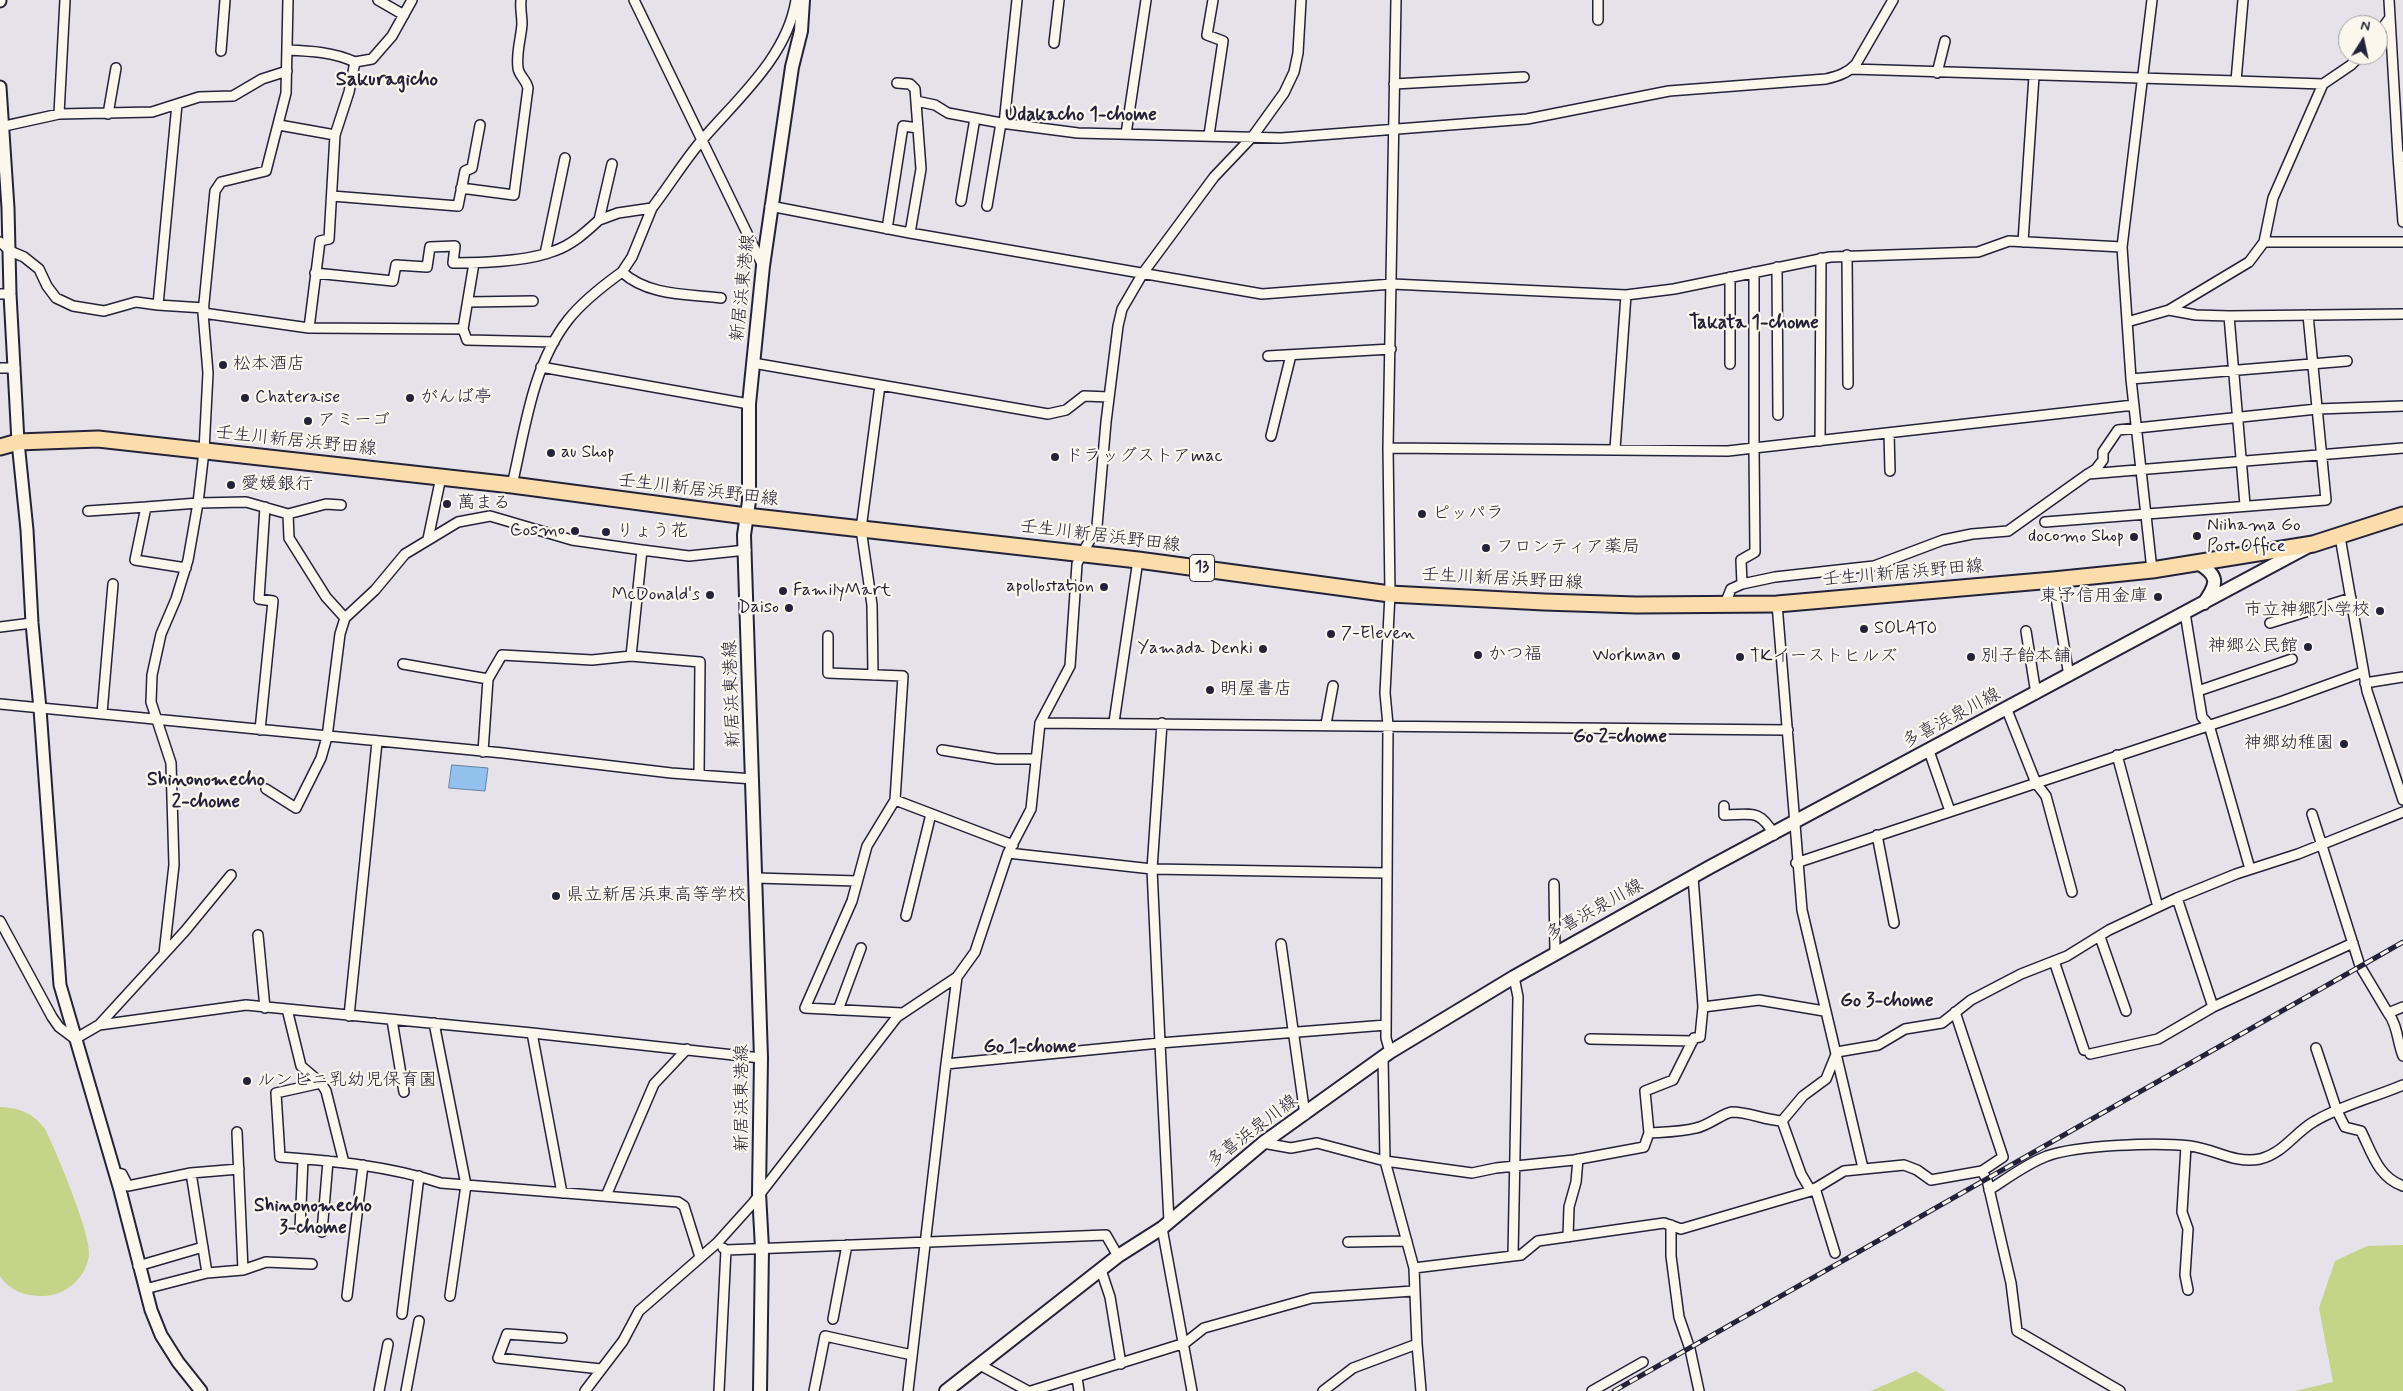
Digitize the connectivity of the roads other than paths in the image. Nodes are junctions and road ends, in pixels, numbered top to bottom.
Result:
1 (64, 0) edge
2 (225, 0) edge
3 (288, 0) edge
4 (378, 0) edge
5 (412, 0) edge
6 (521, 0) edge
7 (634, 0) edge
8 (796, 0) edge
9 (802, 0) edge
10 (1017, 0) edge
11 (1059, 0) edge
12 (1146, 0) edge
13 (1213, 0) edge
14 (1301, 0) edge
15 (1396, 0) edge
16 (1598, 0) edge
17 (1893, 0) edge
18 (2152, 0) edge
19 (2243, 0) edge
20 (2389, 0) edge
21 (404, 15) junction
22 (2389, 19) joint
23 (1598, 20) dead end
24 (1945, 41) dead end
25 (1054, 43) dead end
26 (287, 50) junction
27 (221, 51) dead end
28 (355, 62) junction
29 (2351, 65) edge
30 (116, 68) dead end
31 (1852, 70) junction
32 (287, 71) junction
33 (1937, 73) junction
34 (2034, 76) junction
35 (1524, 77) dead end
36 (2143, 79) junction
37 (2236, 81) junction
38 (897, 82) dead end
39 (1394, 84) junction
40 (2323, 84) junction
41 (0, 87) edge
42 (916, 101) junction
43 (177, 104) junction
44 (58, 114) junction
45 (108, 114) junction
46 (975, 118) junction
47 (480, 124) dead end
48 (1002, 124) junction
49 (279, 125) junction
50 (2, 127) edge
51 (918, 128) junction
52 (1392, 129) junction
53 (335, 134) junction
54 (1126, 134) junction
55 (1209, 135) junction
56 (1253, 136) junction
57 (701, 140) junction
58 (2401, 156) edge
59 (565, 158) dead end
60 (612, 164) dead end
61 (461, 188) junction
62 (332, 196) junction
63 (961, 202) dead end
64 (770, 206) junction
65 (987, 206) dead end
66 (652, 208) junction
67 (599, 220) junction
68 (2403, 222) edge
69 (887, 229) junction
70 (910, 233) junction
71 (0, 242) edge
72 (2022, 242) junction
73 (2264, 242) junction
74 (2403, 242) edge
75 (2122, 247) junction
76 (10, 251) junction
77 (545, 254) junction
78 (1847, 255) junction
79 (1820, 258) junction
80 (474, 263) junction
81 (763, 266) junction
82 (1776, 267) junction
83 (315, 272) junction
84 (622, 272) junction
85 (1754, 272) junction
86 (1143, 273) junction
87 (1730, 277) junction
88 (1392, 284) junction
89 (5, 294) edge
90 (1626, 295) junction
91 (721, 298) dead end
92 (533, 301) dead end
93 (468, 302) junction
94 (158, 305) junction
95 (204, 310) junction
96 (2169, 310) junction
97 (2403, 314) edge
98 (2308, 315) junction
99 (2229, 316) junction
100 (2127, 322) junction
101 (309, 328) junction
102 (463, 329) junction
103 (554, 342) junction
104 (1391, 349) junction
105 (1291, 354) junction
106 (1268, 356) dead end
107 (2347, 361) dead end
108 (753, 363) junction
109 (1730, 364) dead end
110 (2313, 364) junction
111 (541, 367) junction
112 (0, 368) edge
113 (15, 368) junction
114 (2233, 371) junction
115 (2132, 378) junction
116 (1848, 384) dead end
117 (880, 385) junction
118 (1109, 398) junction
119 (749, 404) junction
120 (2134, 406) junction
121 (2403, 406) edge
122 (2317, 409) junction
123 (1778, 415) dead end
124 (2238, 417) junction
125 (2137, 426) junction
126 (1889, 433) junction
127 (1271, 436) dead end
128 (1820, 441) junction
129 (18, 442) junction
130 (0, 447) edge
131 (1388, 448) junction
132 (1754, 448) junction
133 (2403, 448) edge
134 (1615, 449) junction
135 (204, 451) junction
136 (2322, 456) junction
137 (2241, 461) junction
138 (2142, 470) junction
139 (1890, 471) dead end
140 (2088, 474) junction
141 (441, 477) junction
142 (512, 485) junction
143 (198, 502) junction
144 (340, 505) dead end
145 (2245, 506) junction
146 (146, 507) junction
147 (265, 507) junction
148 (88, 511) dead end
149 (288, 514) junction
150 (2146, 515) junction
151 (2403, 515) edge
152 (746, 516) junction
153 (2045, 522) dead end
154 (861, 529) junction
155 (2340, 537) junction
156 (428, 539) junction
157 (2313, 544) junction
158 (642, 550) junction
159 (746, 550) junction
160 (1081, 554) junction
161 (1138, 560) junction
162 (2198, 563) junction
163 (186, 568) junction
164 (2152, 570) junction
165 (2053, 580) junction
166 (113, 584) dead end
167 (1742, 584) junction
168 (1390, 594) junction
169 (2351, 598) junction
170 (2204, 603) junction
171 (1725, 604) junction
172 (1777, 604) junction
173 (2185, 613) junction
174 (345, 618) junction
175 (32, 623) junction
176 (2270, 624) dead end
177 (0, 627) edge
178 (2026, 631) dead end
179 (828, 636) dead end
180 (632, 656) junction
181 (2292, 659) dead end
182 (403, 664) dead end
183 (2364, 672) junction
184 (873, 675) junction
185 (2069, 676) junction
186 (2403, 677) edge
187 (488, 679) junction
188 (2365, 683) junction
189 (1333, 686) dead end
190 (2198, 691) junction
191 (2036, 694) junction
192 (0, 704) edge
193 (40, 709) junction
194 (2007, 710) junction
195 (102, 713) junction
196 (156, 719) junction
197 (1114, 722) junction
198 (1040, 723) junction
199 (1162, 723) junction
200 (1326, 724) junction
201 (1388, 725) junction
202 (2208, 726) junction
203 (260, 730) junction
204 (1788, 730) junction
205 (327, 737) junction
206 (377, 742) junction
207 (942, 750) dead end
208 (1929, 751) junction
209 (483, 752) junction
210 (2117, 755) junction
211 (1036, 758) junction
212 (699, 775) junction
213 (753, 779) junction
214 (2036, 783) junction
215 (266, 789) dead end
216 (896, 800) junction
217 (2403, 800) edge
218 (1724, 806) dead end
219 (1950, 811) junction
220 (2403, 812) edge
221 (930, 814) junction
222 (2312, 814) dead end
223 (1794, 824) junction
224 (1774, 835) junction
225 (1877, 835) junction
226 (2322, 845) junction
227 (1010, 849) junction
228 (1796, 863) junction
229 (1152, 869) junction
230 (2250, 869) junction
231 (1387, 874) junction
232 (231, 875) dead end
233 (1693, 877) junction
234 (756, 878) junction
235 (858, 881) junction
236 (1554, 884) dead end
237 (2072, 892) dead end
238 (2177, 898) junction
239 (2158, 907) junction
240 (906, 916) dead end
241 (0, 921) edge
242 (1894, 923) dead end
243 (258, 935) dead end
244 (2100, 937) junction
245 (2353, 943) junction
246 (1281, 944) dead end
247 (861, 948) dead end
248 (1555, 953) junction
249 (164, 954) junction
250 (2054, 961) junction
251 (957, 977) junction
252 (1514, 977) junction
253 (1703, 1007) junction
254 (2213, 1007) junction
255 (2403, 1007) edge
256 (265, 1008) junction
257 (287, 1009) junction
258 (838, 1010) junction
259 (1824, 1011) junction
260 (2126, 1011) dead end
261 (1956, 1012) junction
262 (902, 1013) junction
263 (2388, 1013) junction
264 (349, 1016) junction
265 (392, 1020) junction
266 (434, 1023) junction
267 (1386, 1025) junction
268 (100, 1026) junction
269 (532, 1033) junction
270 (1294, 1033) junction
271 (75, 1039) junction
272 (1590, 1039) dead end
273 (1693, 1041) junction
274 (1160, 1043) junction
275 (2316, 1048) dead end
276 (687, 1049) junction
277 (1835, 1054) junction
278 (1387, 1055) junction
279 (2403, 1056) edge
280 (761, 1058) junction
281 (946, 1064) junction
282 (321, 1083) junction
283 (2403, 1085) edge
284 (404, 1092) dead end
285 (2337, 1112) junction
286 (1305, 1115) junction
287 (1782, 1121) junction
288 (238, 1132) dead end
289 (1649, 1133) junction
290 (1263, 1143) junction
291 (2186, 1146) junction
292 (303, 1158) junction
293 (1578, 1159) junction
294 (328, 1161) junction
295 (1385, 1161) junction
296 (344, 1162) junction
297 (363, 1165) junction
298 (1514, 1166) junction
299 (1863, 1168) junction
300 (239, 1169) junction
301 (1982, 1171) junction
302 (115, 1173) junction
303 (191, 1173) junction
304 (418, 1176) junction
305 (466, 1185) junction
306 (2403, 1186) edge
307 (1813, 1189) junction
308 (1989, 1190) junction
309 (562, 1193) junction
310 (759, 1193) junction
311 (606, 1196) junction
312 (1165, 1225) junction
313 (1671, 1225) junction
314 (300, 1230) dead end
315 (322, 1232) dead end
316 (1568, 1236) junction
317 (1407, 1241) junction
318 (1348, 1242) dead end
319 (717, 1243) junction
320 (925, 1243) junction
321 (847, 1246) junction
322 (203, 1247) junction
323 (762, 1248) junction
324 (726, 1250) junction
325 (1835, 1253) dead end
326 (1118, 1256) junction
327 (1514, 1256) junction
328 (700, 1257) junction
329 (312, 1264) dead end
330 (138, 1266) junction
331 (1414, 1268) junction
332 (243, 1270) junction
333 (1101, 1270) junction
334 (207, 1273) junction
335 (145, 1289) junction
336 (2188, 1290) dead end
337 (1413, 1291) junction
338 (347, 1296) dead end
339 (450, 1296) dead end
340 (402, 1314) dead end
341 (833, 1318) dead end
342 (419, 1321) dead end
343 (562, 1338) dead end
344 (1185, 1343) junction
345 (388, 1344) dead end
346 (1417, 1344) junction
347 (912, 1355) junction
348 (1643, 1362) dead end
349 (1121, 1364) junction
350 (980, 1365) junction
351 (601, 1370) junction
352 (1077, 1378) junction
353 (201, 1391) edge
354 (378, 1391) edge
355 (406, 1391) edge
356 (585, 1391) edge
357 (720, 1391) edge
358 (760, 1391) edge
359 (814, 1391) edge
360 (908, 1391) edge
361 (946, 1391) edge
362 (1029, 1391) edge
363 (1078, 1391) edge
364 (1192, 1391) edge
365 (1323, 1391) edge
366 (1421, 1391) edge
367 (1592, 1391) edge
368 (1699, 1391) edge
369 (2120, 1391) edge

1 - 44 street
2 - 27 street
3 - 26 street
4 - 21 street
5 - 21 street
6 - 61 street
7 - 57 street
8 - 57 street
9 - 64 main road, 新居浜東港線
10 - 48 street
11 - 25 street
12 - 54 street
13 - 55 street
14 - 56 street
15 - 39 street
16 - 23 street
17 - 31 street
18 - 36 street
19 - 37 street
20 - 22 street
21 - 28 street
22 - 58 street
24 - 33 street
26 - 28 street
26 - 32 street
28 - 53 street
29 - 40 street
30 - 45 street
31 - 33 street
31 - 52 street
32 - 43 street
32 - 49 street
33 - 34 street
34 - 36 street
34 - 72 street
35 - 39 street
36 - 37 street
36 - 75 street
37 - 40 street
38 - 42 street
39 - 52 street
40 - 73 street
41 - 50 street
42 - 46 street
42 - 51 street
43 - 45 street
43 - 94 street
44 - 45 street
44 - 50 street
46 - 48 street
46 - 63 street
47 - 61 street
48 - 54 street
48 - 65 street
49 - 53 street
49 - 95 street
50 - 76 street
51 - 69 street
51 - 70 street
52 - 56 street
52 - 88 street
53 - 62 street
54 - 55 street
55 - 56 street
56 - 86 street
57 - 66 street
57 - 81 street
58 - 68 street
59 - 77 street
60 - 67 street
61 - 62 street
62 - 83 street
64 - 69 street
64 - 81 main road, 新居浜東港線
66 - 67 street
66 - 84 street
67 - 77 street
69 - 70 street
70 - 86 street
71 - 76 street
72 - 75 street
72 - 78 street
73 - 74 street
73 - 96 street
75 - 100 street
76 - 89 street
76 - 94 street
77 - 80 street
78 - 79 street
78 - 116 street
79 - 82 street
79 - 128 street
80 - 83 street
80 - 93 street
81 - 108 main road, 新居浜東港線
82 - 85 street
82 - 123 street
83 - 101 street
84 - 91 street
84 - 103 street
85 - 87 street
85 - 132 street
86 - 88 street
86 - 118 street
87 - 90 street
87 - 109 street
88 - 90 street
88 - 104 street
89 - 113 street
90 - 134 street
92 - 93 street
93 - 102 street
94 - 95 street
95 - 101 street
95 - 135 street
96 - 99 street
96 - 100 street
97 - 98 street
98 - 99 street
98 - 110 street
99 - 114 street
100 - 115 street
101 - 102 street
102 - 103 street
103 - 111 street
104 - 105 street
104 - 131 street
105 - 106 street
105 - 127 street
107 - 110 street
108 - 117 street
108 - 119 main road, 新居浜東港線
110 - 114 street
110 - 122 street
111 - 119 street
111 - 142 street
112 - 113 street
113 - 129 street
114 - 115 street
114 - 124 street
115 - 120 street
117 - 118 street
117 - 154 street
118 - 160 street
119 - 152 main road, 新居浜東港線
120 - 125 street
120 - 126 street
121 - 122 street
122 - 124 street
122 - 136 street
124 - 125 street
124 - 137 street
125 - 138 street
125 - 140 street
126 - 128 street
126 - 139 street
128 - 132 street
129 - 130 main road, 壬生川新居浜野田線 / 13
129 - 135 main road, 壬生川新居浜野田線 / 13
129 - 175 street
131 - 134 street
131 - 168 street
132 - 134 street
132 - 167 street
133 - 136 street
135 - 141 main road, 壬生川新居浜野田線 / 13
135 - 143 street
136 - 137 street
136 - 145 street
137 - 138 street
137 - 145 street
138 - 140 street
138 - 150 street
140 - 167 street
141 - 142 main road, 壬生川新居浜野田線 / 13
141 - 156 street
142 - 152 main road, 壬生川新居浜野田線 / 13
143 - 146 street
143 - 147 street
143 - 163 street
144 - 149 street
145 - 150 street
146 - 148 street
146 - 163 street
147 - 149 street
147 - 203 street
149 - 174 street
150 - 153 street
150 - 164 street
151 - 155 main road, 壬生川新居浜野田線 / 13
152 - 154 main road, 壬生川新居浜野田線 / 13
152 - 159 main road, 新居浜東港線
154 - 160 main road, 壬生川新居浜野田線 / 13
154 - 184 street
155 - 157 main road, 壬生川新居浜野田線 / 13
155 - 169 street
156 - 158 street
156 - 174 street
157 - 162 main road, 壬生川新居浜野田線 / 13
157 - 170 main road, 多喜浜泉川線
158 - 159 street
158 - 180 street
159 - 213 main road, 新居浜東港線
160 - 161 main road, 壬生川新居浜野田線 / 13
160 - 198 street
161 - 168 main road, 壬生川新居浜野田線 / 13
161 - 197 street
162 - 164 main road, 壬生川新居浜野田線 / 13
162 - 170 main road
163 - 196 street
164 - 165 main road, 壬生川新居浜野田線 / 13
165 - 172 main road, 壬生川新居浜野田線 / 13
165 - 185 street
166 - 195 street
167 - 171 street
168 - 171 main road, 壬生川新居浜野田線 / 13
168 - 201 street
169 - 176 street
169 - 183 street
170 - 173 main road, 多喜浜泉川線
171 - 172 main road, 壬生川新居浜野田線 / 13
172 - 204 street
173 - 185 main road, 多喜浜泉川線
173 - 190 street
174 - 205 street
175 - 177 street
175 - 193 street
178 - 191 street
179 - 184 street
180 - 187 street
180 - 212 street
181 - 190 street
182 - 187 street
183 - 188 street
183 - 202 street
184 - 216 street
185 - 191 main road, 多喜浜泉川線
186 - 188 street
187 - 209 street
188 - 217 street
189 - 200 street
190 - 202 street
191 - 194 main road, 多喜浜泉川線
192 - 193 street
193 - 195 street
193 - 271 street
194 - 208 main road, 多喜浜泉川線
194 - 214 street
195 - 196 street
196 - 203 street
196 - 249 street
197 - 198 street
197 - 199 street
198 - 211 street
199 - 200 street
199 - 229 street
200 - 201 street
201 - 204 street
201 - 231 street
202 - 210 street
202 - 230 street
203 - 205 street
204 - 223 street
205 - 206 street
205 - 215 street
206 - 209 street
206 - 264 street
207 - 211 street
208 - 219 street
208 - 223 main road, 多喜浜泉川線
209 - 212 street
210 - 214 street
210 - 239 street
211 - 227 street
212 - 213 street
213 - 234 main road, 新居浜東港線
214 - 219 street
214 - 237 street
216 - 221 street
216 - 235 street
218 - 224 street
219 - 225 street
220 - 226 street
221 - 227 street
221 - 240 street
222 - 226 street
223 - 224 main road, 多喜浜泉川線
223 - 228 street
224 - 233 main road, 多喜浜泉川線
225 - 228 street
225 - 242 street
226 - 230 street
226 - 245 street
227 - 229 street
227 - 251 street
228 - 259 street
229 - 231 street
229 - 274 street
230 - 238 street
231 - 267 street
232 - 249 street
233 - 248 main road, 多喜浜泉川線
233 - 253 street
234 - 235 street
234 - 280 main road, 新居浜東港線
235 - 258 street
236 - 248 street
238 - 239 street
238 - 254 street
239 - 244 street
241 - 271 street
243 - 256 street
244 - 250 street
244 - 260 street
245 - 254 street
245 - 263 street
246 - 270 street
247 - 258 street
248 - 252 main road, 多喜浜泉川線
249 - 268 street
250 - 254 street
250 - 261 street
251 - 262 street
251 - 281 street
252 - 278 main road, 多喜浜泉川線
252 - 298 street
253 - 259 street
253 - 273 street
255 - 263 street
256 - 257 street
256 - 268 street
257 - 264 street
257 - 282 street
258 - 262 street
259 - 277 street
261 - 277 street
261 - 301 street
262 - 310 street
263 - 279 street
264 - 265 street
265 - 266 street
265 - 284 street
266 - 269 street
266 - 305 street
267 - 270 street
267 - 278 street
268 - 271 street
269 - 276 street
269 - 309 street
270 - 274 street
270 - 286 street
271 - 302 street
272 - 273 street
273 - 289 street
274 - 281 street
274 - 312 street
275 - 285 street
276 - 280 street
276 - 311 street
277 - 287 street
277 - 299 street
278 - 286 main road, 多喜浜泉川線
278 - 295 street
280 - 310 main road, 新居浜東港線
281 - 320 street
282 - 292 street
282 - 296 street
283 - 285 street
285 - 291 street
285 - 306 street
286 - 290 main road, 多喜浜泉川線
287 - 289 street
287 - 307 street
288 - 300 street
289 - 293 street
290 - 295 street
290 - 312 main road, 多喜浜泉川線
291 - 308 street
291 - 336 street
292 - 294 street
292 - 314 street
293 - 298 street
293 - 316 street
294 - 296 street
294 - 315 street
295 - 298 street
295 - 317 street
296 - 297 street
297 - 304 street
297 - 338 street
298 - 327 street
299 - 301 street
299 - 307 street
300 - 303 street
300 - 332 street
301 - 308 street
302 - 303 street
302 - 330 street
303 - 322 street
304 - 305 street
304 - 340 street
305 - 309 street
305 - 339 street
307 - 313 street
307 - 325 street
308 - 369 street
309 - 311 street
310 - 319 street
310 - 323 main road, 新居浜東港線
311 - 328 street
312 - 326 main road, 多喜浜泉川線
312 - 344 street
313 - 316 street
313 - 368 street
316 - 327 street
317 - 318 street
317 - 331 street
319 - 324 street
319 - 328 street
320 - 321 street
320 - 326 street
320 - 347 street
321 - 323 street
321 - 341 street
322 - 330 street
322 - 334 street
323 - 324 street
323 - 358 main road, 新居浜東港線
324 - 357 street
326 - 333 main road, 多喜浜泉川線
327 - 331 street
328 - 351 street
329 - 332 street
330 - 335 street
331 - 337 street
332 - 334 street
333 - 349 street
333 - 350 main road, 多喜浜泉川線
334 - 335 street
335 - 353 street
337 - 344 street
337 - 346 street
342 - 355 street
343 - 351 street
344 - 349 street
344 - 364 street
345 - 354 street
346 - 365 street
346 - 366 street
347 - 359 street
347 - 360 street
348 - 367 street
349 - 352 street
350 - 361 main road, 多喜浜泉川線
350 - 362 street
351 - 356 street
352 - 362 street
352 - 363 street

